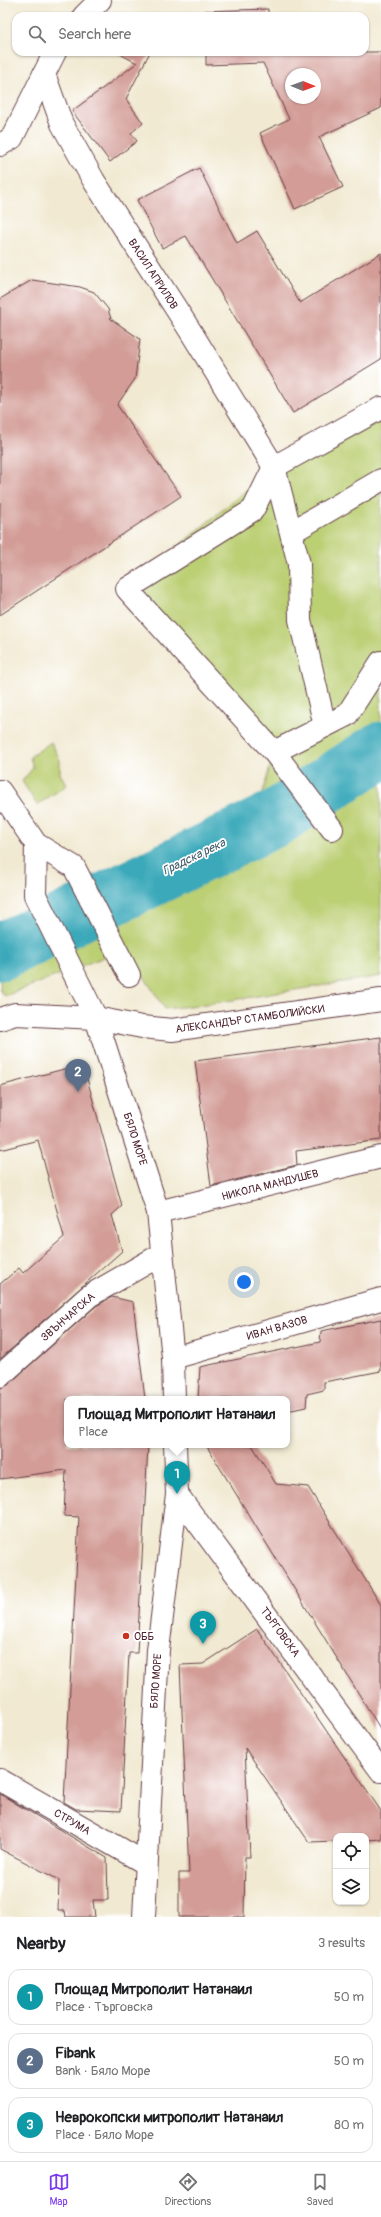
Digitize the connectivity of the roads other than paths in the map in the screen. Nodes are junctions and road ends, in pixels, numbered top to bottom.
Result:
1 (100, 0) edge
2 (88, 12) edge
3 (53, 56) edge
4 (44, 74) junction
5 (0, 145) edge
6 (381, 408) edge
7 (274, 467) junction
8 (381, 480) edge
9 (292, 532) junction
10 (381, 662) edge
11 (325, 726) junction
12 (274, 752) junction
13 (0, 791) edge
14 (332, 829) dead end
15 (36, 844) junction
16 (129, 975) dead end
17 (381, 1000) edge
18 (96, 1018) junction
19 (0, 1019) edge
20 (381, 1158) edge
21 (158, 1212) junction
22 (162, 1254) junction
23 (381, 1299) edge
24 (173, 1358) junction
25 (0, 1376) edge
26 (174, 1396) edge
27 (175, 1448) edge
28 (177, 1494) junction
29 (381, 1771) edge
30 (0, 1780) edge
31 (145, 1863) junction
32 (144, 1917) edge

1 - 2 street
3 - 4 street
4 - 5 street
4 - 7 street, ВАСИЛ АПРИЛОВ
6 - 7 street
7 - 9 street, ВАСИЛ АПРИЛОВ
7 - 12 street
8 - 9 street
9 - 11 street, ВАСИЛ АПРИЛОВ
10 - 11 street
11 - 12 street
12 - 14 street
13 - 15 street
15 - 16 street
15 - 18 street, БЯЛО МОРЕ
17 - 18 street, АЛЕКСАНДЪР СТАМБОЛИЙСКИ
18 - 19 street, АЛЕКСАНДЪР СТАМБОЛИЙСКИ
18 - 21 street, БЯЛО МОРЕ
20 - 21 street, НИКОЛА МАНДУШЕВ
21 - 22 street, БЯЛО МОРЕ
22 - 24 street, БЯЛО МОРЕ
22 - 25 street, ЗВЪНЧАРСКА
23 - 24 street, ИВАН ВАЗОВ
24 - 26 street, БЯЛО МОРЕ
27 - 28 street, БЯЛО МОРЕ
28 - 29 street, ТЪРГОВСКА
28 - 31 street, БЯЛО МОРЕ
30 - 31 street, СТРУМА
31 - 32 street, БЯЛО МОРЕ

